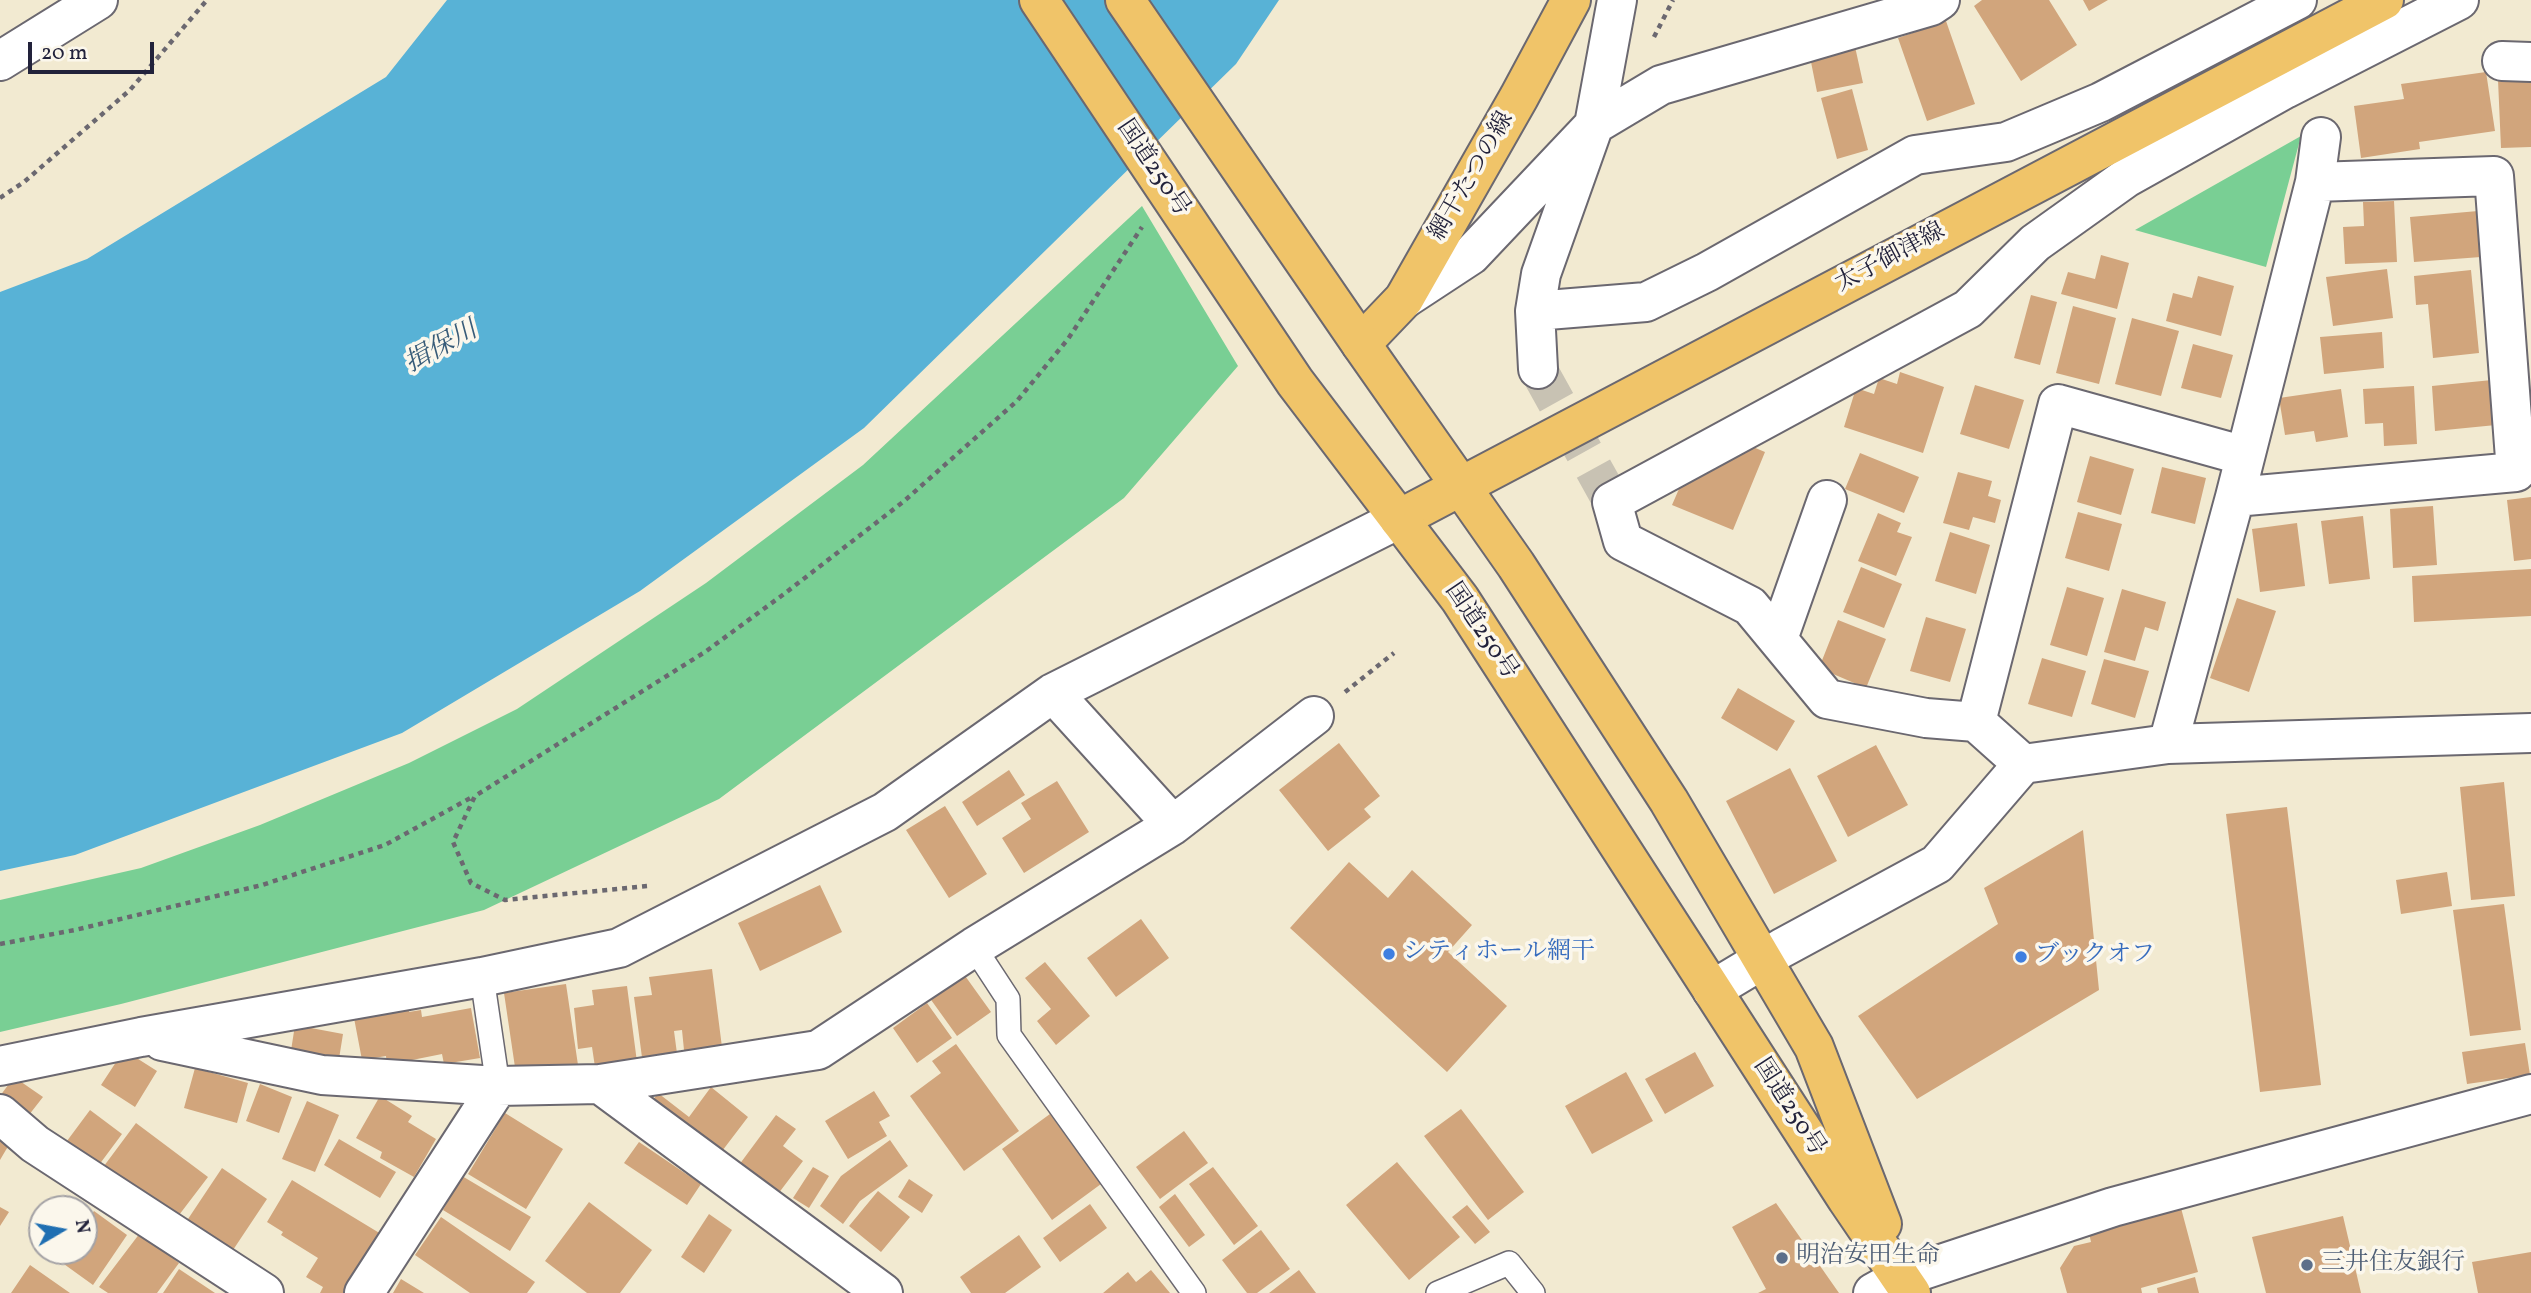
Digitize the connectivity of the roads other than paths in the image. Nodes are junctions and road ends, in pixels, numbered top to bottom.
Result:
1 (98, 0) edge
2 (1039, 0) edge
3 (1125, 0) edge
4 (1571, 0) edge
5 (1617, 0) edge
6 (1940, 0) edge
7 (2297, 0) edge
8 (2384, 0) edge
9 (2459, 0) edge
10 (0, 61) edge
11 (1594, 125) junction
12 (2321, 137) dead end
13 (2315, 182) junction
14 (1404, 299) junction
15 (1535, 311) junction
16 (1351, 329) junction
17 (1538, 369) tunnel mouth
18 (2245, 456) junction
19 (1460, 485) junction
20 (2235, 497) junction
21 (1827, 500) dead end
22 (1399, 519) junction
23 (1778, 639) junction
24 (1053, 693) junction
25 (1314, 716) road end
26 (1976, 722) junction
27 (2531, 733) edge
28 (2168, 744) junction
29 (2023, 764) junction
30 (1172, 825) junction
31 (974, 947) junction
32 (1763, 960) junction
33 (482, 977) junction
34 (1712, 990) junction
35 (141, 1037) junction
36 (0, 1066) edge
37 (600, 1084) junction
38 (498, 1086) junction
39 (2531, 1094) edge
40 (0, 1114) edge
41 (1895, 1288) edge
42 (257, 1291) edge
43 (364, 1293) edge
44 (883, 1293) edge
45 (1194, 1293) edge
46 (1438, 1293) edge
47 (1533, 1293) edge

1 - 10 street
2 - 22 main road, 国道250号
3 - 16 main road, 国道250号
4 - 14 main road, 網干たつの線
5 - 11 street
6 - 11 street
7 - 15 street
8 - 19 main road, 太子御津線
9 - 23 street
11 - 14 street
11 - 15 street
12 - 13 street
13 - 18 street
13 - 20 street
14 - 16 main road, 網干たつの線
15 - 17 street
16 - 19 main road, 国道250号
18 - 20 street
18 - 26 street
19 - 22 main road, 太子御津線
19 - 32 main road, 国道250号
20 - 28 street
21 - 23 street
22 - 24 street
22 - 34 main road, 国道250号
23 - 26 street
24 - 30 street
24 - 33 street
25 - 30 street
26 - 29 street
27 - 28 street
28 - 29 street
29 - 32 street
30 - 31 street
31 - 37 street
31 - 45 lane
32 - 34 street
32 - 41 main road, 国道250号
33 - 35 street
33 - 38 lane
34 - 41 main road, 国道250号
35 - 36 street
35 - 38 street
37 - 38 street
37 - 44 street
38 - 43 street
39 - 41 street
40 - 42 street
46 - 47 lane

